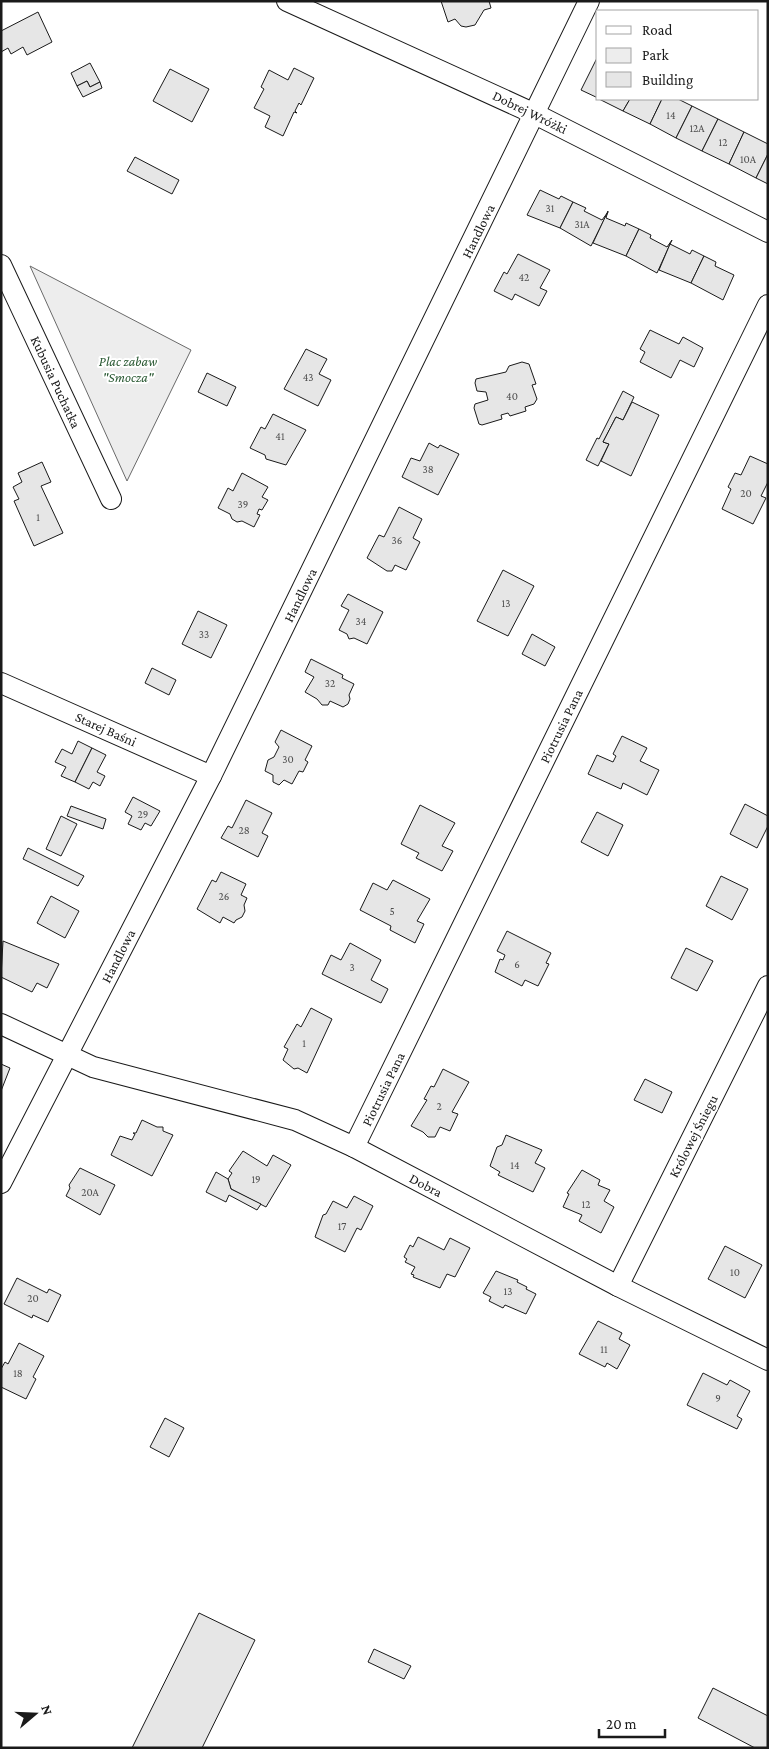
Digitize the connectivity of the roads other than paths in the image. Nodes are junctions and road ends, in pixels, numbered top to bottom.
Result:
1 (287, 1) edge
2 (589, 1) edge
3 (535, 114) junction
4 (768, 232) edge
5 (1, 265) edge
6 (768, 304) edge
7 (111, 500) dead end
8 (1, 683) edge
9 (212, 776) junction
10 (768, 986) edge
11 (1, 1024) edge
12 (67, 1055) junction
13 (354, 1147) junction
14 (1, 1183) edge
15 (618, 1286) junction
16 (768, 1360) edge

1 - 3 street, Dobrej Wróżki
2 - 3 street, Handlowa
3 - 4 street, Dobrej Wróżki
3 - 9 street, Handlowa
5 - 7 street, Kubusia Puchatka
6 - 13 street, Piotrusia Pana
8 - 9 street, Starej Baśni
9 - 12 street, Handlowa
10 - 15 street, Królowej Śniegu
11 - 12 street, Dobra
12 - 13 street, Dobra
12 - 14 street, Handlowa
13 - 15 street, Dobra
15 - 16 street, Dobra

